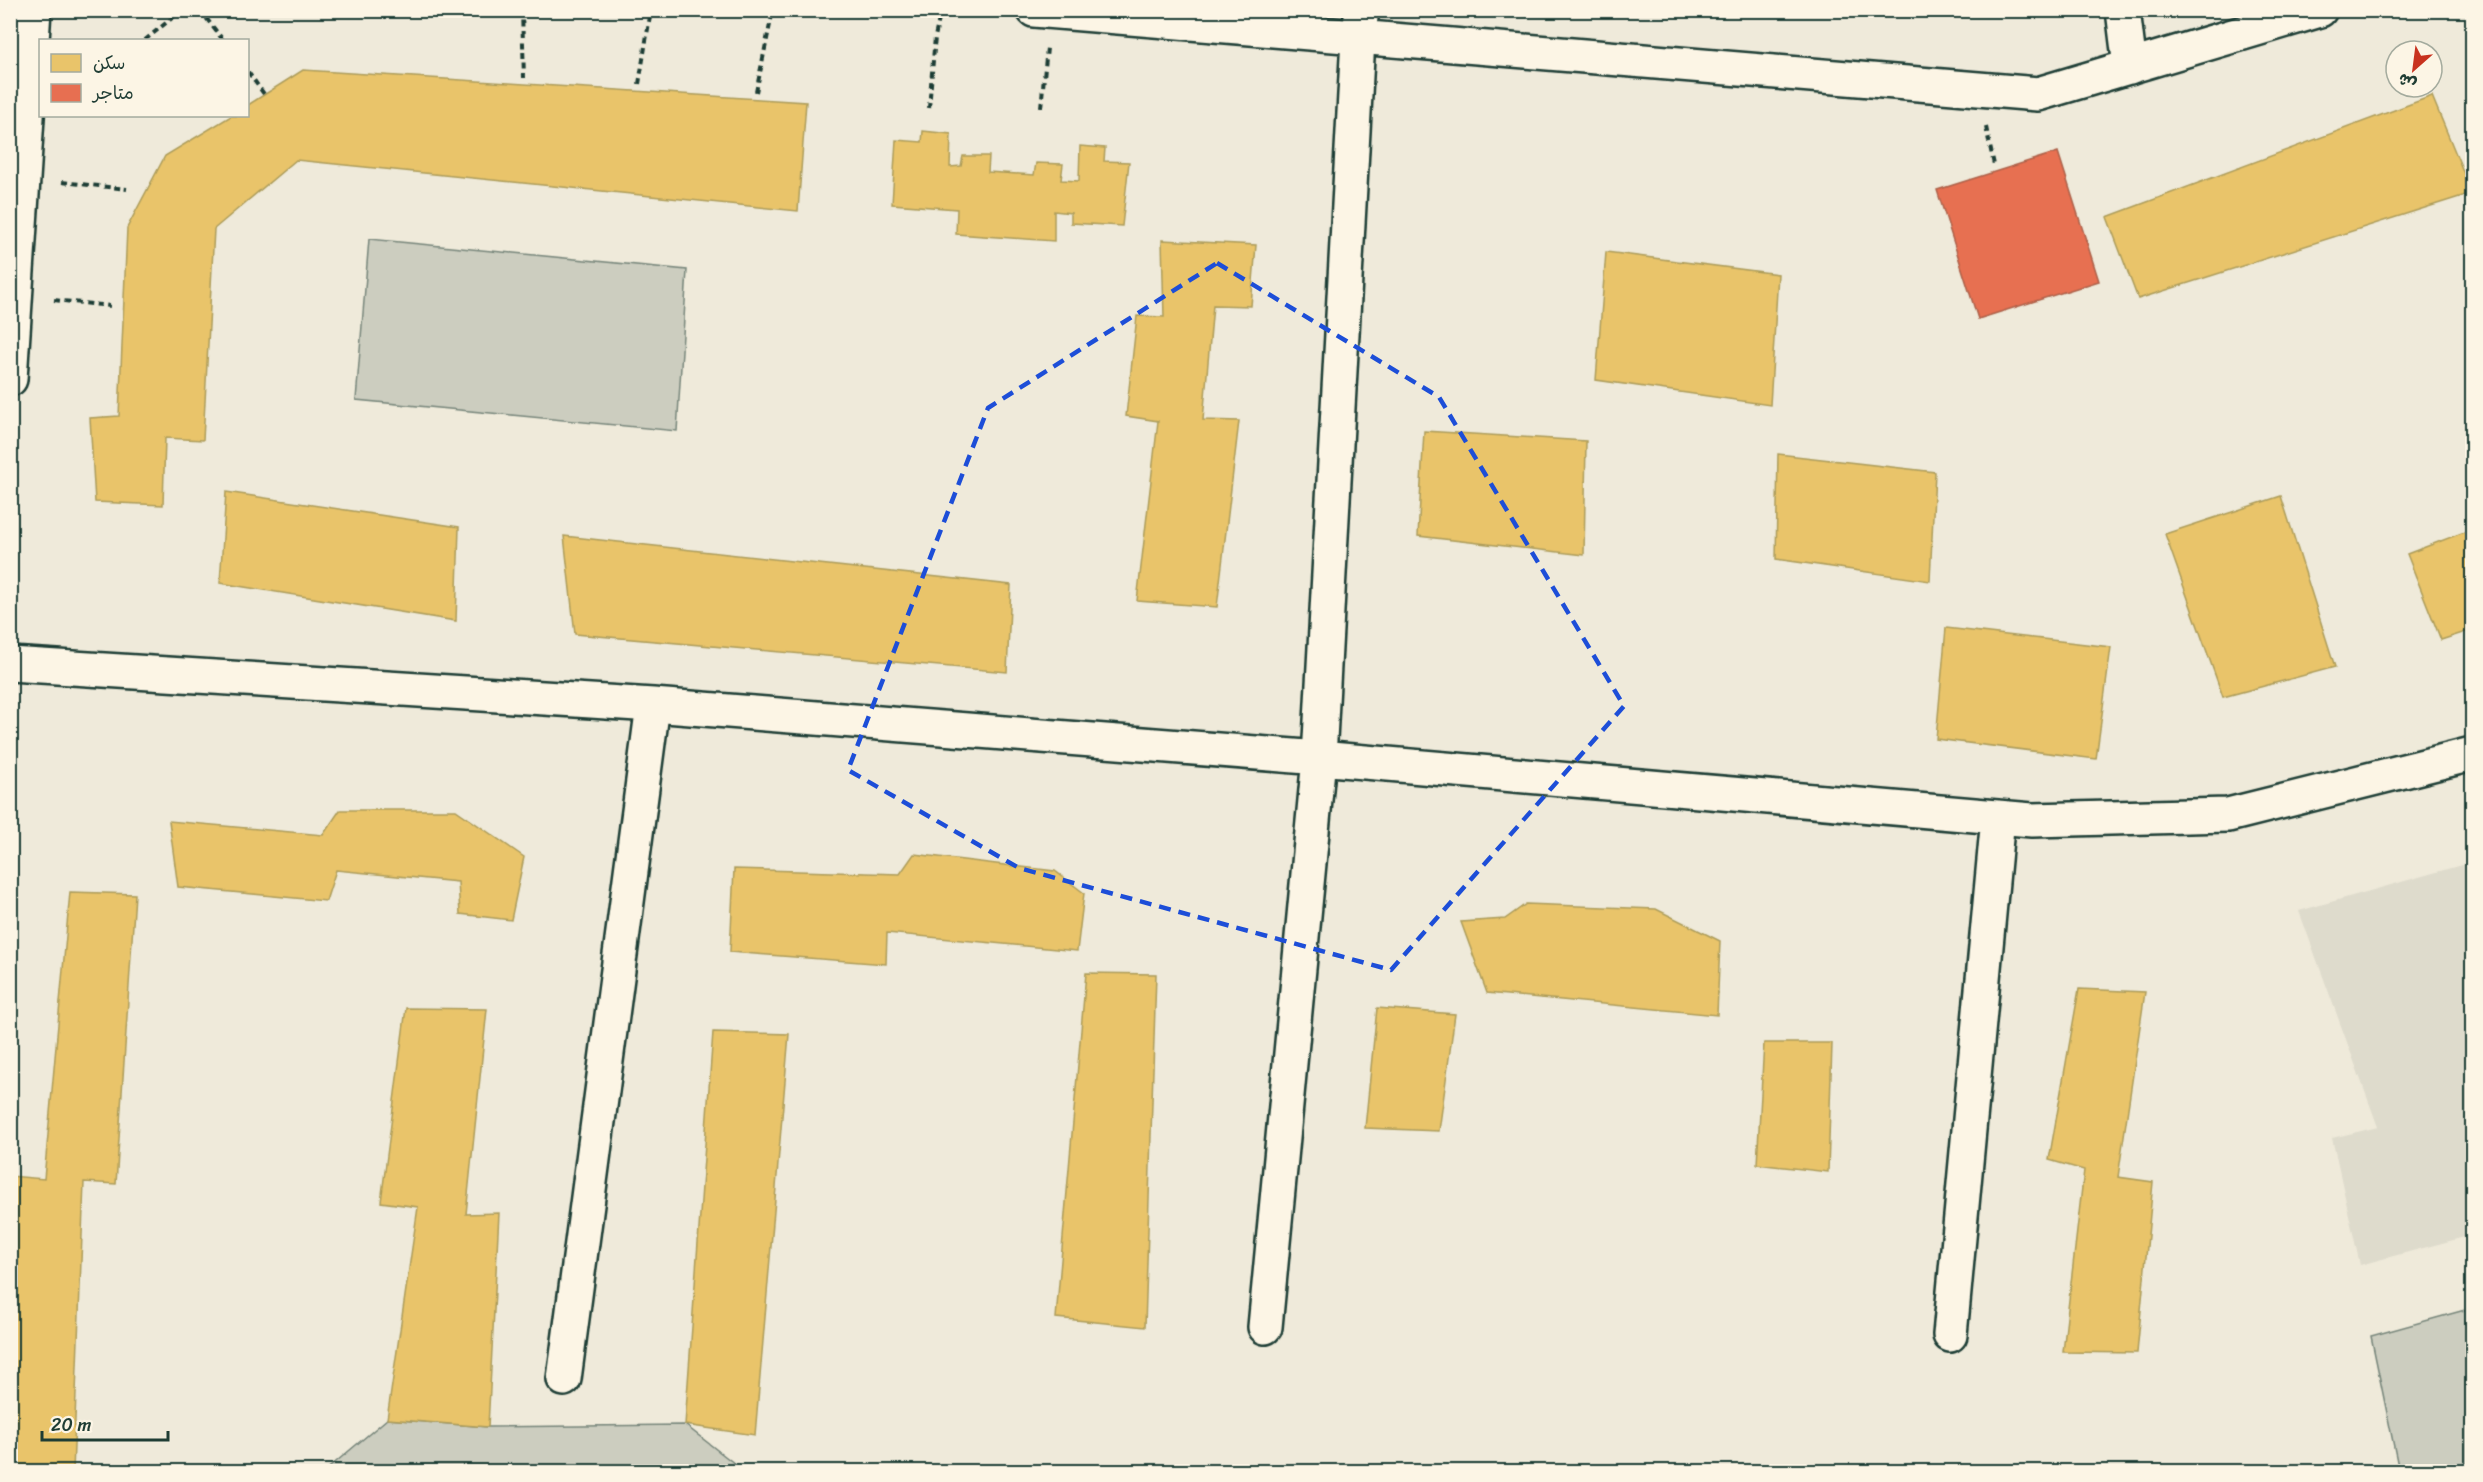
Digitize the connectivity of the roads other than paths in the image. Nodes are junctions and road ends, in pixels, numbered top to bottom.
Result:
1 (34, 10) edge
2 (1034, 10) edge
3 (2123, 10) edge
4 (2320, 10) edge
5 (1360, 25) edge
6 (2130, 67) junction
7 (10, 379) edge
8 (10, 664) edge
9 (652, 705) junction
10 (2472, 754) edge
11 (1319, 758) junction
12 (1998, 818) junction
13 (1265, 1327) dead end
14 (1950, 1335) dead end
15 (564, 1379) dead end

1 - 7 street
2 - 5 street
3 - 6 street
4 - 6 street
5 - 6 street
5 - 11 street
8 - 9 street
9 - 11 street
9 - 15 street
10 - 12 street
11 - 12 street
11 - 13 street
12 - 14 street

